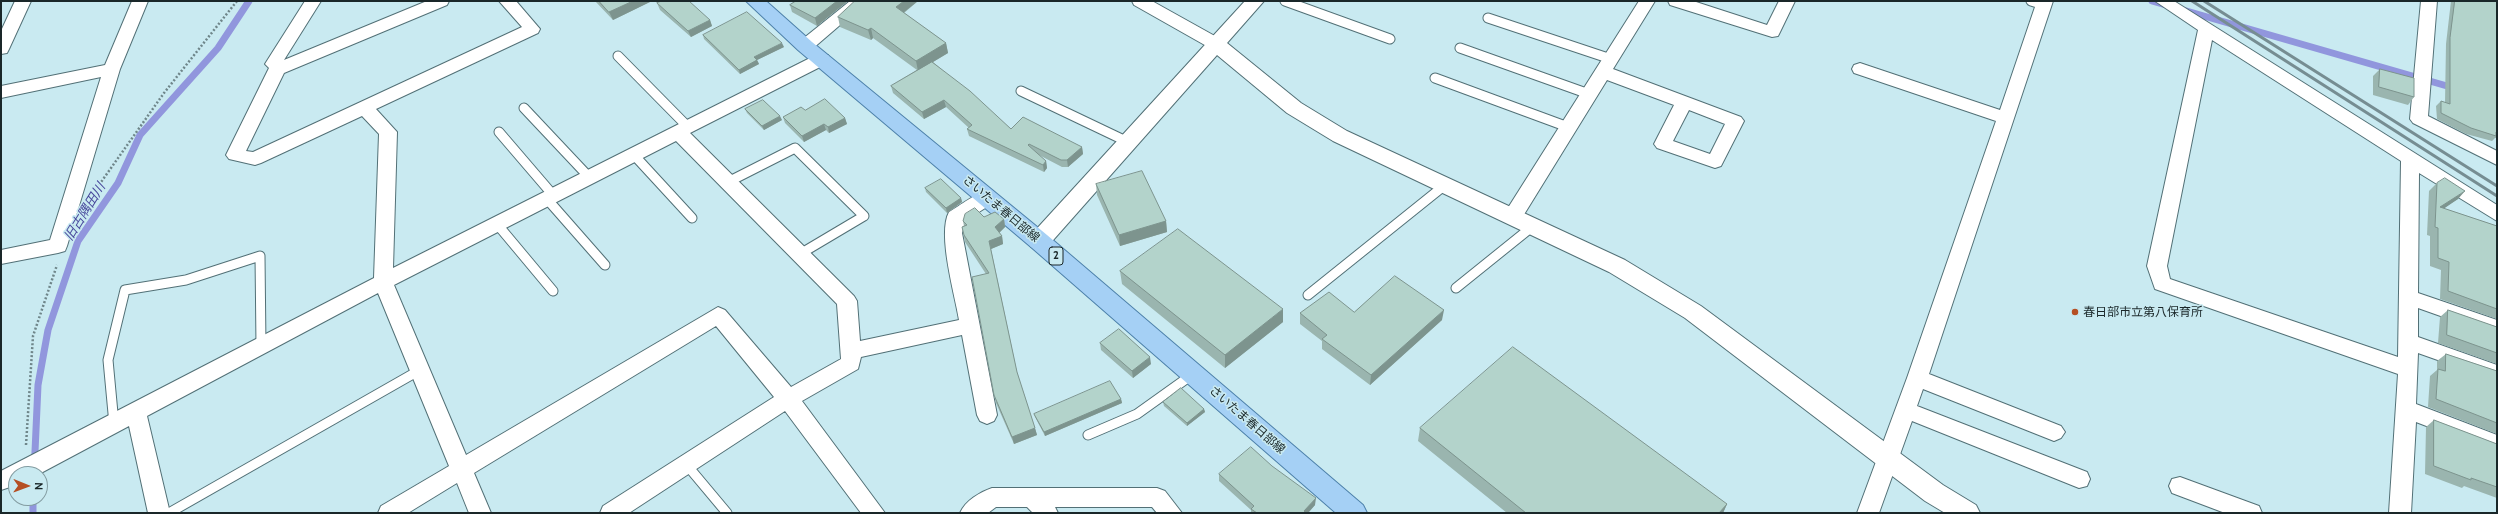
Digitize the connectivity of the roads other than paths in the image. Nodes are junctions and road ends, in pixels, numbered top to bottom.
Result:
1 (23, 1) edge
2 (140, 1) edge
3 (313, 1) edge
4 (441, 1) edge
5 (507, 1) edge
6 (755, 1) edge
7 (860, 1) edge
8 (1140, 1) edge
9 (1255, 1) edge
10 (1285, 1) edge
11 (1647, 1) edge
12 (1676, 1) edge
13 (1787, 1) edge
14 (2164, 1) edge
15 (2429, 1) edge
16 (2040, 2) edge
17 (1488, 18) dead end
18 (2206, 29) junction
19 (1390, 39) dead end
20 (1216, 44) junction
21 (1460, 48) dead end
22 (1, 49) edge
23 (813, 52) junction
24 (618, 56) dead end
25 (284, 66) junction
26 (1607, 66) junction
27 (112, 69) junction
28 (1860, 70) dead end
29 (1435, 78) dead end
30 (1021, 91) dead end
31 (1, 92) edge
32 (1589, 94) junction
33 (1684, 102) dead end
34 (364, 108) junction
35 (524, 108) dead end
36 (2006, 118) junction
37 (1568, 127) junction
38 (683, 129) junction
39 (499, 132) dead end
40 (1128, 142) junction
41 (634, 154) junction
42 (2410, 158) junction
43 (2497, 159) edge
44 (590, 177) junction
45 (728, 182) junction
46 (1445, 185) junction
47 (550, 197) junction
48 (987, 198) junction
49 (2497, 214) edge
50 (1513, 216) junction
51 (692, 218) dead end
52 (497, 224) junction
53 (1533, 226) junction
54 (1039, 241) junction
55 (800, 254) junction
56 (1, 257) edge
57 (605, 265) dead end
58 (383, 282) junction
59 (1456, 288) dead end
60 (553, 291) dead end
61 (1308, 295) dead end
62 (2409, 298) junction
63 (970, 326) junction
64 (2497, 328) edge
65 (2408, 341) junction
66 (261, 346) junction
67 (850, 351) junction
68 (2408, 369) junction
69 (420, 370) junction
70 (2497, 373) edge
71 (1193, 374) junction
72 (1917, 378) junction
73 (788, 399) junction
74 (2406, 409) junction
75 (1906, 410) junction
76 (136, 412) junction
77 (987, 415) dead end
78 (114, 424) junction
79 (2054, 432) dead end
80 (1088, 435) dead end
81 (2497, 444) edge
82 (1889, 457) junction
83 (686, 464) junction
84 (35, 466) edge
85 (464, 470) junction
86 (2079, 479) dead end
87 (2180, 486) dead end
88 (1032, 497) junction
89 (159, 513) edge
90 (169, 513) edge
91 (389, 513) edge
92 (480, 513) edge
93 (611, 513) edge
94 (728, 513) edge
95 (874, 513) edge
96 (971, 513) edge
97 (1047, 513) edge
98 (1171, 513) edge
99 (1354, 513) edge
100 (1868, 513) edge
101 (1967, 513) edge
102 (2251, 513) edge
103 (2400, 513) edge

1 - 22 street
2 - 27 street
3 - 25 street
4 - 25 street
5 - 34 street
6 - 23 main road, さいたま春日部線 / 2
7 - 23 street
8 - 20 street
9 - 20 street
10 - 19 lane
11 - 26 street
12 - 13 street
14 - 18 street
15 - 43 street
16 - 36 street
17 - 26 lane
18 - 42 street
18 - 68 street
20 - 40 street
20 - 46 street
21 - 32 lane
23 - 38 street
23 - 48 main road, さいたま春日部線 / 2
24 - 38 lane
25 - 34 street
26 - 32 street
26 - 33 street
27 - 31 street
27 - 56 street
28 - 36 street
29 - 37 lane
30 - 40 lane
32 - 37 street
34 - 58 street
35 - 44 lane
36 - 72 street
37 - 50 street
38 - 41 street
38 - 45 street
39 - 47 lane
40 - 54 street
41 - 44 street
41 - 51 lane
42 - 49 street
42 - 62 street
44 - 47 street
45 - 55 street
45 - 55 lane
46 - 50 street
46 - 61 lane
47 - 52 street
47 - 57 lane
48 - 54 main road, さいたま春日部線 / 2
48 - 63 street
50 - 53 street
52 - 58 street
52 - 60 lane
53 - 59 lane
53 - 82 street
54 - 71 main road, さいたま春日部線 / 2
55 - 67 street
58 - 66 street
58 - 69 street
62 - 64 street
62 - 65 street
63 - 67 street
63 - 77 street
65 - 68 street
65 - 70 street
66 - 76 street
66 - 78 lane
67 - 73 street
68 - 74 street
69 - 85 street
69 - 90 lane
71 - 80 lane
71 - 99 main road, さいたま春日部線 / 2
72 - 75 street
72 - 79 street
73 - 83 street
73 - 85 street
73 - 95 street
74 - 81 street
74 - 103 street
75 - 82 street
75 - 86 street
76 - 78 street
76 - 89 street
78 - 84 street
82 - 100 street
82 - 101 street
83 - 93 street
83 - 94 lane
85 - 91 street
85 - 92 street
87 - 102 street
88 - 96 street
88 - 97 street
88 - 98 street

